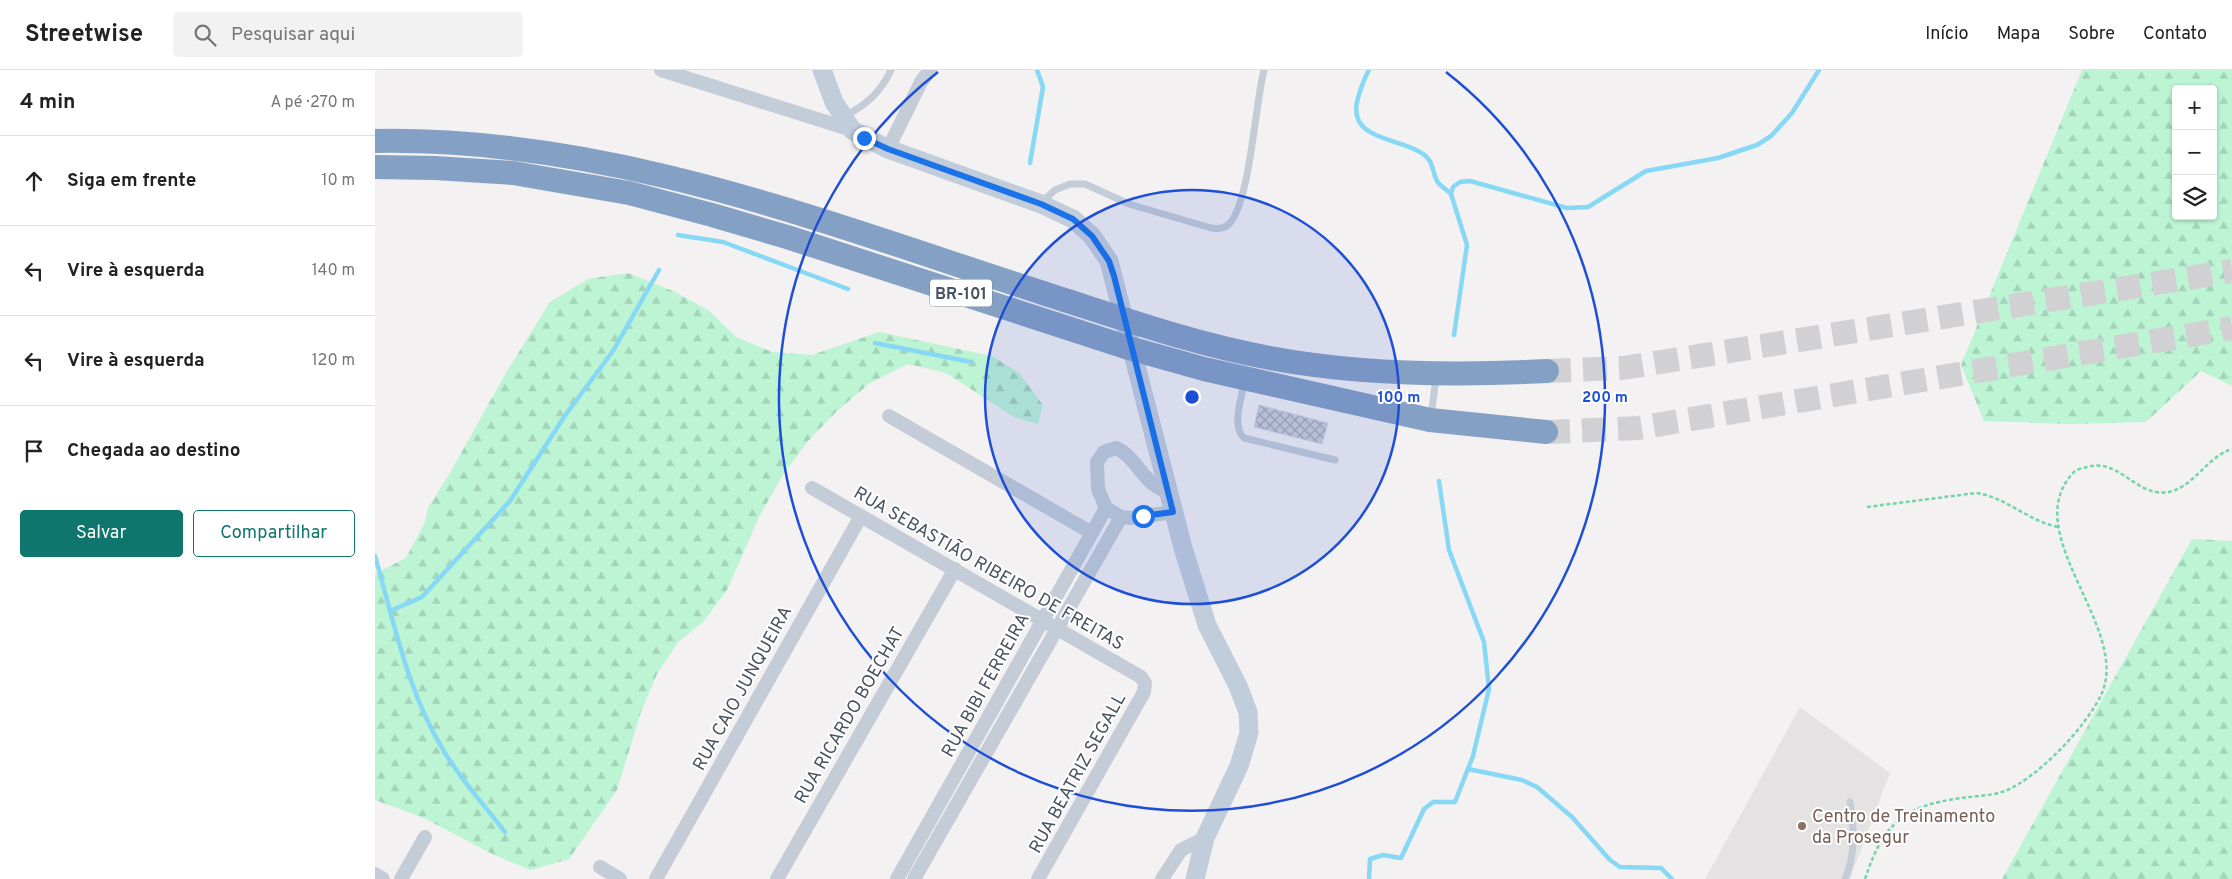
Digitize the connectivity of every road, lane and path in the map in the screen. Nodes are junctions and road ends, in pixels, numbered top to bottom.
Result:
1 (661, 70) edge
2 (822, 70) edge
3 (891, 70) edge
4 (929, 70) edge
5 (1264, 70) edge
6 (847, 123) junction
7 (375, 142) edge
8 (888, 149) junction
9 (375, 167) edge
10 (1041, 204) junction
11 (1547, 371) tunnel mouth
12 (1437, 374) junction
13 (1245, 380) junction
14 (889, 416) dead end
15 (1430, 420) junction
16 (1546, 432) tunnel mouth
17 (2232, 449) edge
18 (1335, 460) dead end
19 (812, 488) dead end
20 (1167, 491) junction
21 (1867, 507) dead end
22 (1106, 508) junction
23 (1173, 512) junction
24 (861, 516) junction
25 (1121, 517) junction
26 (2058, 527) junction
27 (1092, 533) junction
28 (955, 569) junction
29 (1043, 620) junction
30 (1057, 628) junction
31 (1145, 684) joint
32 (1849, 802) dead end
33 (425, 837) dead end
34 (1205, 838) junction
35 (600, 867) dead end
36 (375, 874) edge
37 (383, 879) edge
38 (401, 879) edge
39 (620, 879) edge
40 (656, 879) edge
41 (777, 879) edge
42 (897, 879) edge
43 (914, 879) edge
44 (1038, 879) edge
45 (1161, 879) edge
46 (1195, 879) edge
47 (1845, 879) edge
48 (1865, 879) edge

1 - 6 street
2 - 6 street
3 - 6 lane
4 - 8 street
5 - 10 lane
6 - 8 street
7 - 12 highway, BR-101
8 - 10 street
9 - 13 highway, BR-101
10 - 20 street
11 - 12 highway, BR-101
12 - 15 lane
13 - 15 highway, BR-101
13 - 18 lane
14 - 27 street
15 - 16 highway, BR-101
17 - 26 path
19 - 24 street, RUA SEBASTIÃO RIBEIRO DE FREITAS
20 - 22 street
20 - 23 street
21 - 26 path
22 - 25 street
22 - 27 street, RUA BIBI FERREIRA
23 - 25 street
23 - 34 street
24 - 28 street, RUA SEBASTIÃO RIBEIRO DE FREITAS
24 - 40 street, RUA CAIO JUNQUEIRA
25 - 30 street, RUA BIBI FERREIRA
26 - 48 path
27 - 29 street, RUA BIBI FERREIRA
28 - 29 street, RUA SEBASTIÃO RIBEIRO DE FREITAS
28 - 41 street, RUA RICARDO BOECHAT
29 - 30 street, RUA SEBASTIÃO RIBEIRO DE FREITAS
29 - 42 street, RUA BIBI FERREIRA
30 - 31 street, RUA SEBASTIÃO RIBEIRO DE FREITAS
30 - 43 street, RUA BIBI FERREIRA
31 - 44 street, RUA BEATRIZ SEGALL
32 - 47 lane
33 - 38 street
34 - 45 street
34 - 46 street
35 - 39 street
36 - 37 street

